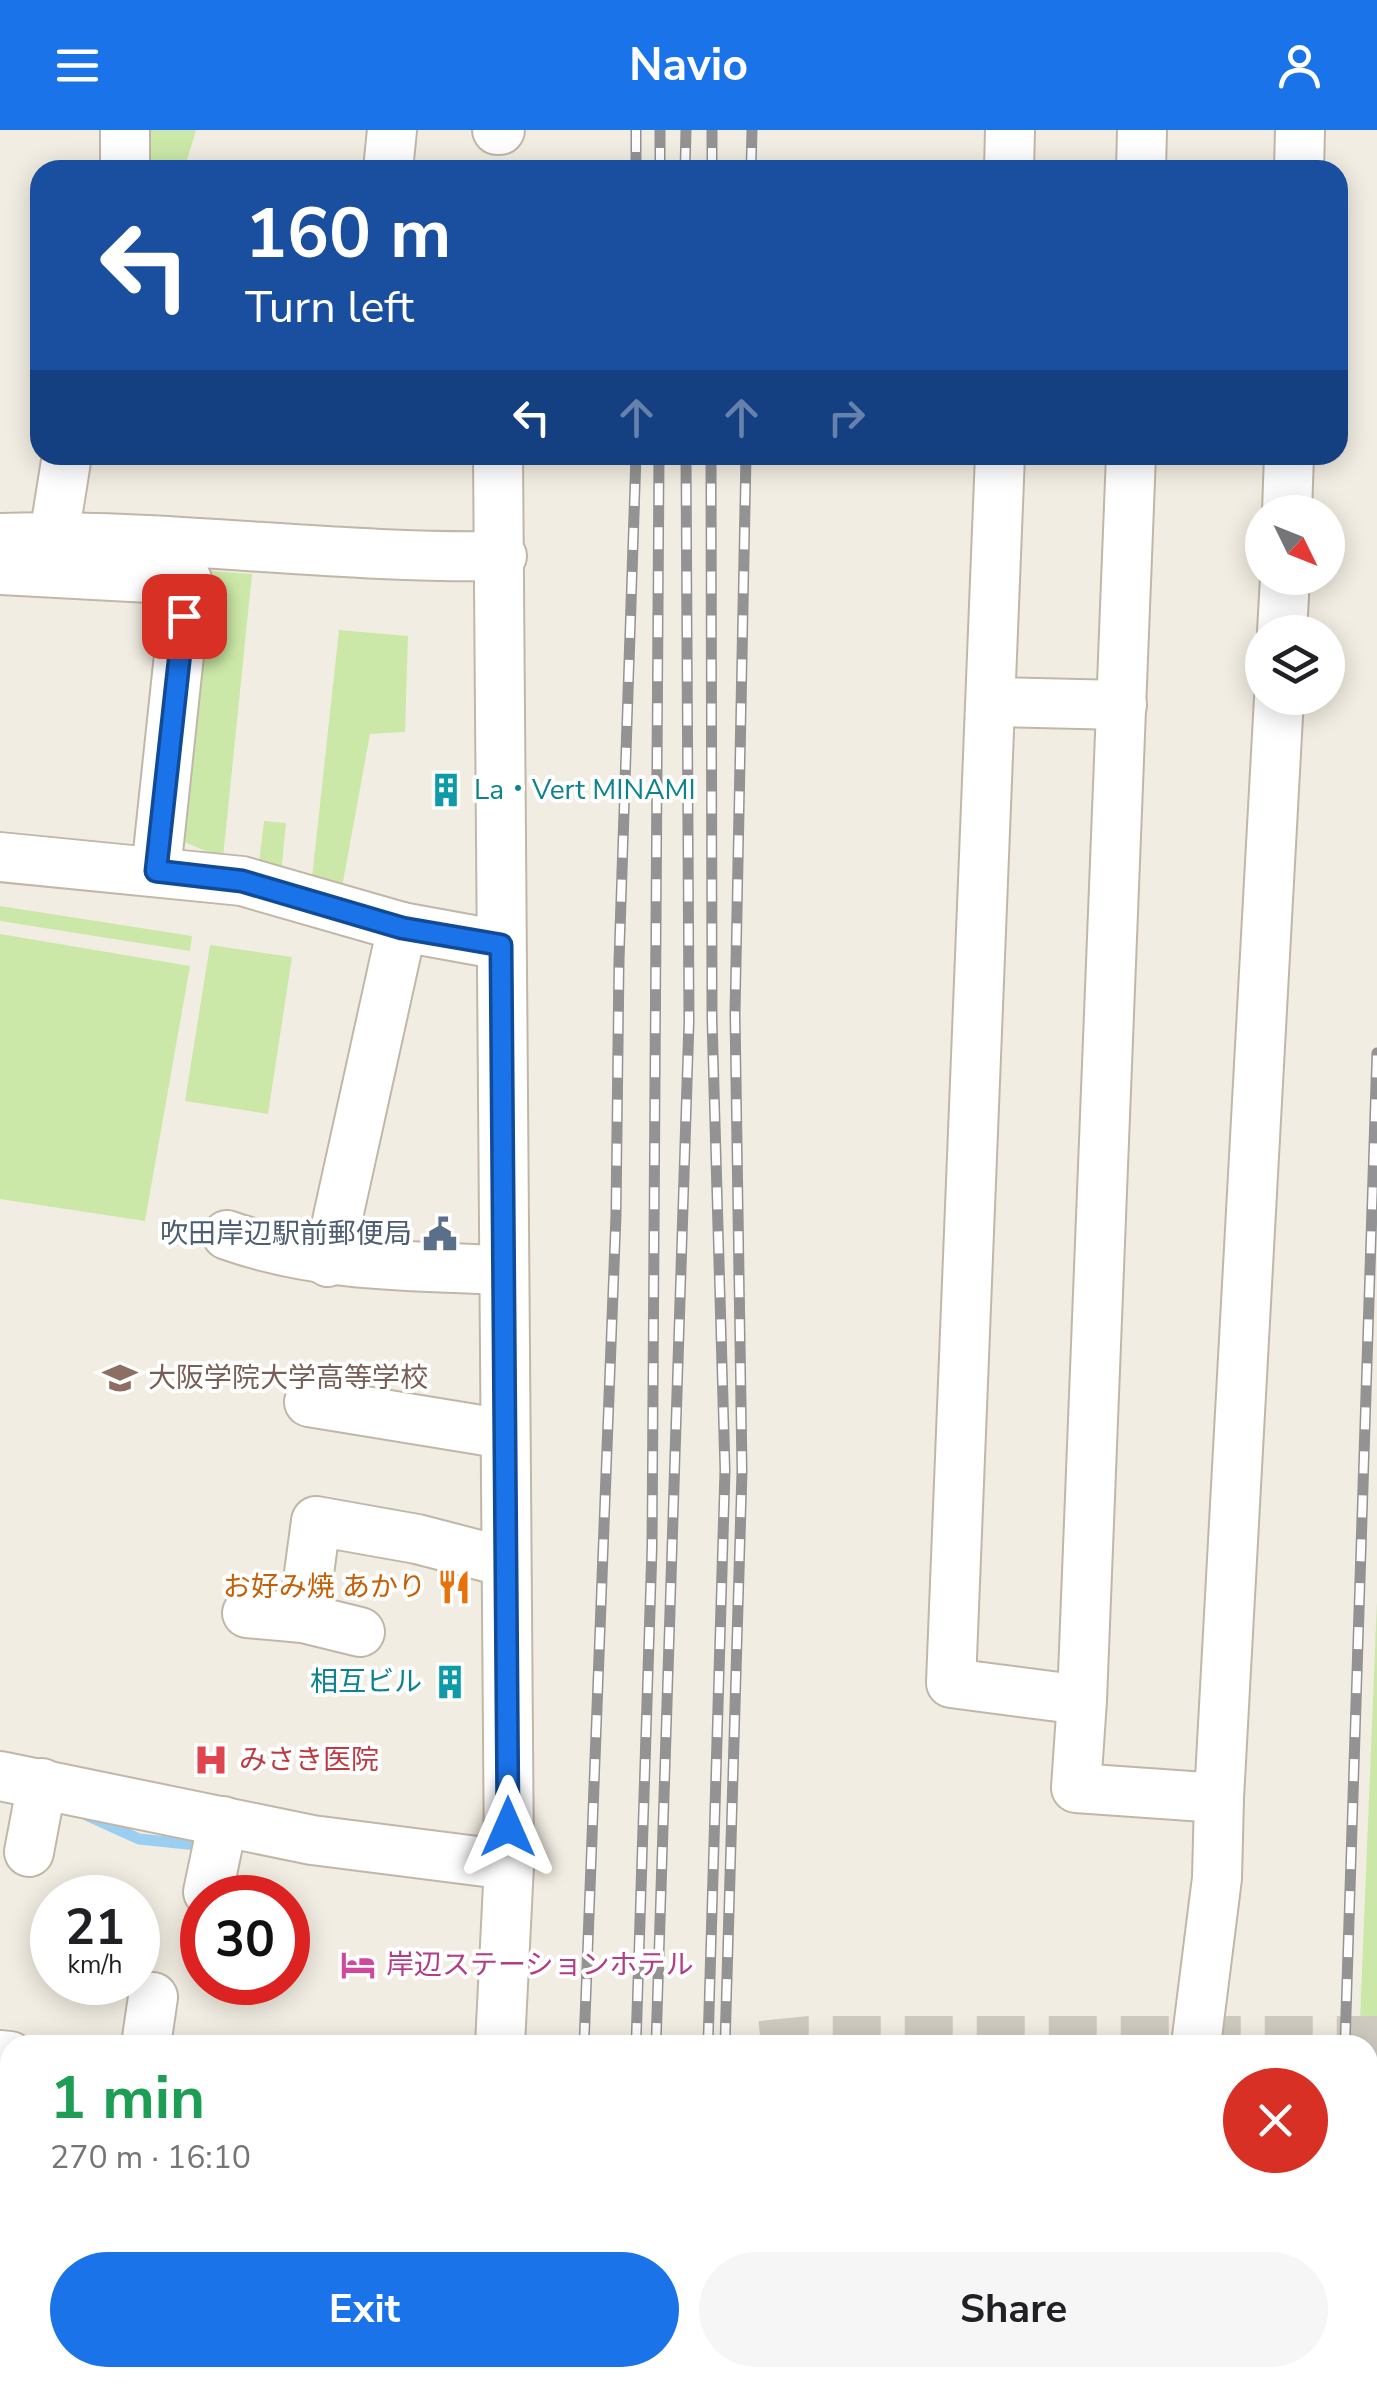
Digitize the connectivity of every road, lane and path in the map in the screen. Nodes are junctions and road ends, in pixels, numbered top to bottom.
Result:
1 (125, 130) edge
2 (392, 130) edge
3 (1010, 130) edge
4 (1142, 130) edge
5 (1300, 130) edge
6 (125, 160) edge
7 (389, 160) edge
8 (1009, 160) edge
9 (1141, 160) edge
10 (1299, 160) edge
11 (65, 465) edge
12 (498, 465) edge
13 (1000, 465) edge
14 (1131, 465) edge
15 (1289, 465) edge
16 (1288, 495) edge
17 (54, 536) junction
18 (0, 538) edge
19 (502, 556) junction
20 (0, 570) edge
21 (993, 702) junction
22 (1122, 705) junction
23 (1278, 715) edge
24 (0, 857) edge
25 (156, 871) junction
26 (402, 928) junction
27 (501, 945) junction
28 (227, 1235) dead end
29 (328, 1262) junction
30 (504, 1270) junction
31 (309, 1402) dead end
32 (505, 1434) junction
33 (506, 1562) junction
34 (247, 1613) dead end
35 (303, 1618) junction
36 (360, 1632) dead end
37 (1082, 1700) junction
38 (1219, 1798) junction
39 (30, 1802) edge
40 (509, 1865) junction
41 (152, 2005) edge
42 (147, 2035) edge
43 (500, 2035) edge
44 (1197, 2035) edge

1 - 6 street
2 - 7 street
3 - 8 street
4 - 9 street
5 - 10 street
11 - 17 street
12 - 19 street
13 - 21 street
14 - 22 street
15 - 16 street
17 - 18 street
17 - 19 street
19 - 27 street
20 - 25 street
21 - 22 street
21 - 37 street
22 - 37 street
23 - 38 street
24 - 25 street
25 - 26 street
26 - 27 street
26 - 29 street
27 - 30 street
28 - 29 street
29 - 30 street
30 - 32 street
31 - 32 street
32 - 33 street
33 - 35 street
33 - 40 street
34 - 35 street
35 - 36 street
37 - 38 street
38 - 44 street
39 - 40 street
40 - 43 street
41 - 42 street

